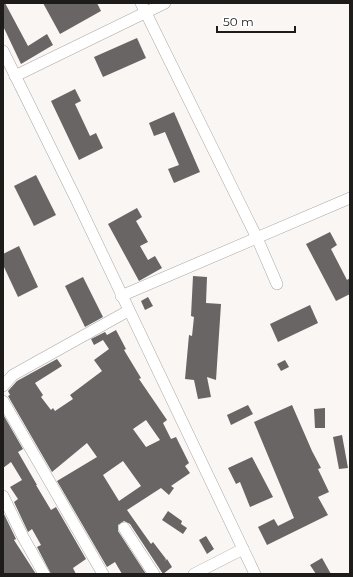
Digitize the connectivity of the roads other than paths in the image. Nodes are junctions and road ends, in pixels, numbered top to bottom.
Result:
1 (165, 3) edge
2 (144, 7) edge
3 (3, 51) edge
4 (15, 76) junction
5 (350, 198) edge
6 (257, 238) junction
7 (277, 284) dead end
8 (121, 296) junction
9 (128, 311) junction
10 (3, 386) edge
11 (3, 401) edge
12 (3, 496) edge
13 (124, 528) dead end
14 (243, 549) junction
15 (44, 574) edge
16 (103, 574) edge
17 (154, 574) edge
18 (194, 574) edge
19 (255, 574) edge

1 - 2 street
2 - 4 street
2 - 6 street
3 - 4 street
4 - 8 street
5 - 6 street
6 - 7 street
6 - 8 street
8 - 9 street
9 - 10 street
9 - 14 street
11 - 16 street
12 - 15 street
13 - 17 street
14 - 18 street
14 - 19 street

